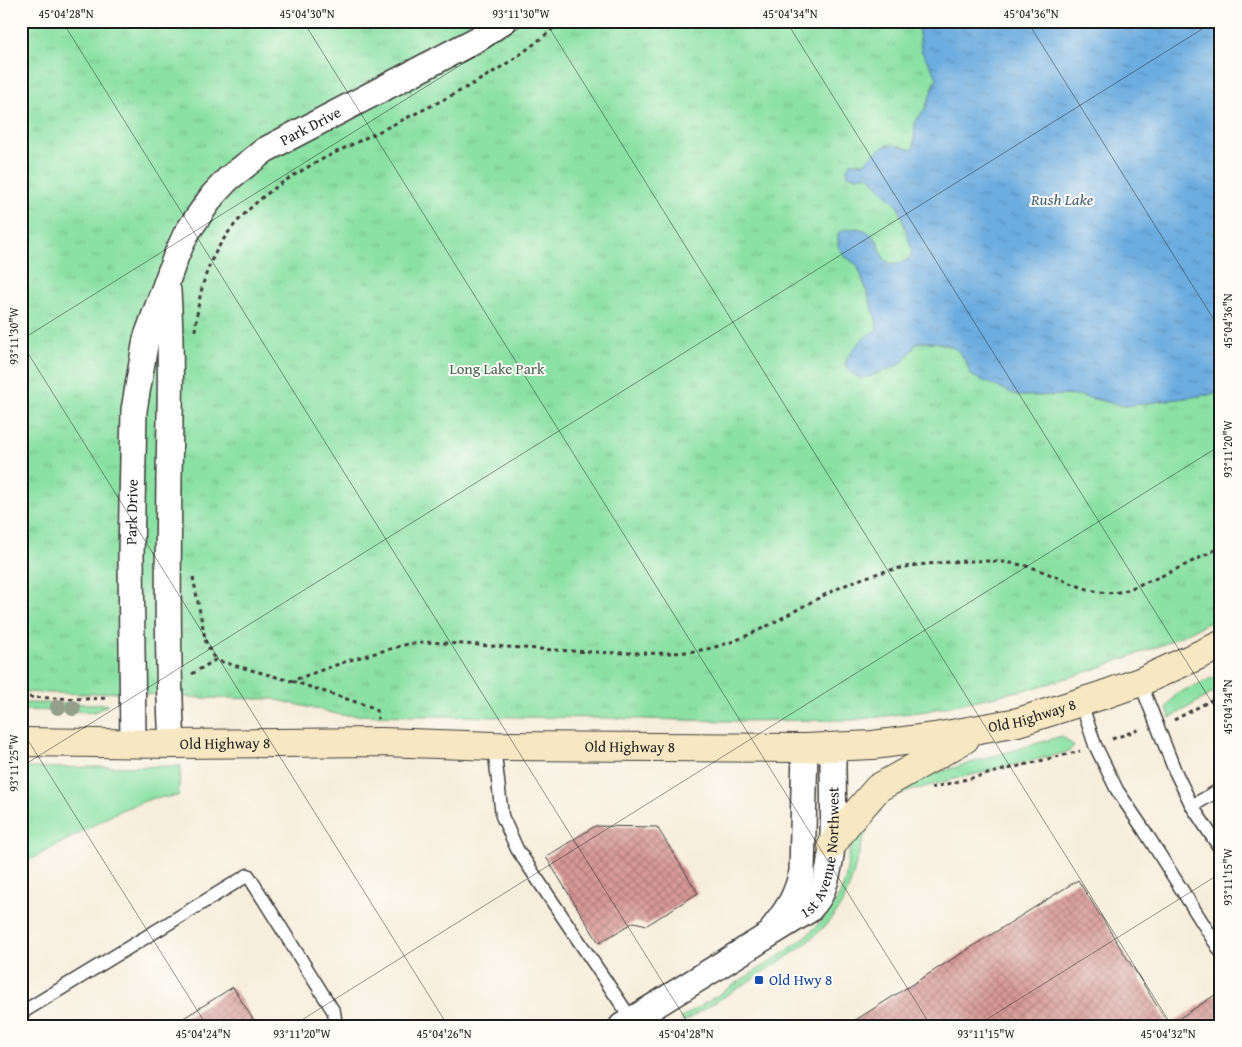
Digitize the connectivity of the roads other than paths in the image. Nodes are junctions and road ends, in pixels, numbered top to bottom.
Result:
1 (504, 21) edge
2 (167, 283) junction
3 (134, 433) junction
4 (170, 434) junction
5 (131, 554) junction
6 (168, 554) junction
7 (1221, 646) edge
8 (1140, 682) junction
9 (1081, 703) junction
10 (985, 728) junction
11 (21, 742) edge
12 (133, 744) junction
13 (172, 744) junction
14 (494, 746) junction
15 (805, 748) junction
16 (833, 748) junction
17 (1221, 789) edge
18 (1192, 806) junction
19 (832, 844) junction
20 (1221, 850) edge
21 (768, 935) junction
22 (1221, 952) edge
23 (21, 1013) edge
24 (636, 1021) edge
25 (336, 1026) edge

1 - 2 street, Park Drive
2 - 3 street, Park Drive
2 - 4 street, Park Drive
3 - 4 street
3 - 5 street, Park Drive
4 - 6 street, Park Drive
5 - 6 street
5 - 12 street, Park Drive
6 - 13 street, Park Drive
7 - 8 street, Old Highway 8
8 - 9 street, Old Highway 8
8 - 18 lane
9 - 10 street, Old Highway 8
9 - 22 lane
10 - 16 street, Old Highway 8
10 - 19 street
11 - 12 street, Old Highway 8
12 - 13 street, Old Highway 8
13 - 14 street, Old Highway 8
14 - 15 street, Old Highway 8
14 - 24 lane
15 - 16 street, Old Highway 8
15 - 21 street, 1st Avenue Northwest
16 - 19 street, 1st Avenue Northwest
17 - 18 lane
18 - 20 lane
19 - 21 street, 1st Avenue Northwest
21 - 24 street, 1st Avenue Northwest
23 - 25 lane

